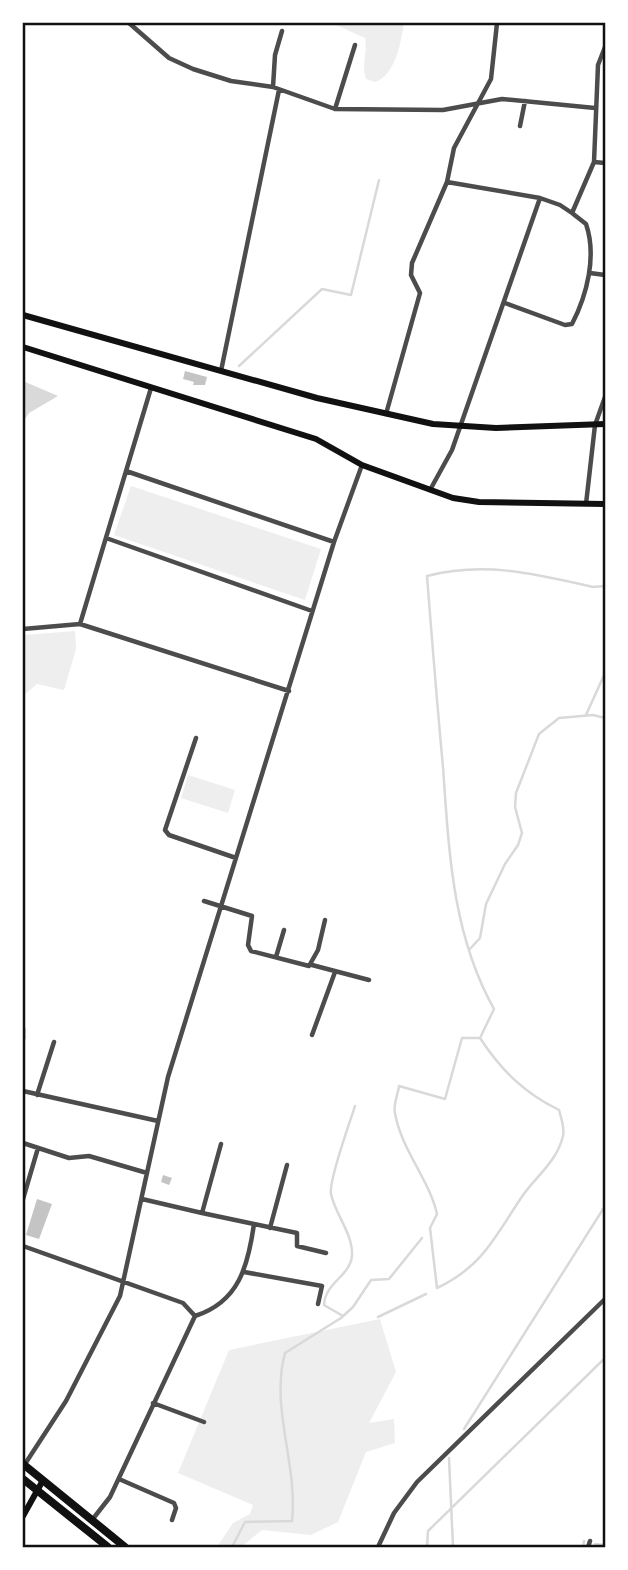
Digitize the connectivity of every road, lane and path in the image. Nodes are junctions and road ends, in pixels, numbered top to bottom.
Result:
1 (129, 23) edge
2 (497, 23) edge
3 (282, 31) dead end
4 (355, 45) dead end
5 (605, 47) edge
6 (273, 87) junction
7 (279, 90) junction
8 (525, 101) junction
9 (475, 104) junction
10 (594, 108) junction
11 (335, 109) junction
12 (520, 126) dead end
13 (594, 162) junction
14 (605, 163) edge
15 (447, 182) junction
16 (540, 198) junction
17 (572, 214) junction
18 (590, 273) junction
19 (605, 275) edge
20 (505, 303) junction
21 (23, 315) edge
22 (23, 347) edge
23 (221, 372) junction
24 (151, 388) junction
25 (605, 397) edge
26 (386, 415) junction
27 (605, 424) edge
28 (595, 425) junction
29 (459, 428) junction
30 (362, 465) junction
31 (126, 471) junction
32 (430, 490) junction
33 (586, 504) junction
34 (605, 504) edge
35 (106, 538) junction
36 (334, 542) junction
37 (312, 611) junction
38 (80, 624) junction
39 (23, 629) edge
40 (289, 691) junction
41 (196, 738) dead end
42 (236, 858) junction
43 (204, 901) dead end
44 (221, 907) junction
45 (325, 920) dead end
46 (284, 930) dead end
47 (276, 957) junction
48 (312, 965) junction
49 (335, 972) junction
50 (369, 980) dead end
51 (23, 1028) edge
52 (313, 1035) dead end
53 (23, 1039) edge
54 (54, 1042) dead end
55 (23, 1091) edge
56 (37, 1094) junction
57 (158, 1121) junction
58 (23, 1143) edge
59 (221, 1144) dead end
60 (38, 1148) junction
61 (287, 1165) dead end
62 (147, 1173) junction
63 (23, 1199) edge
64 (142, 1199) junction
65 (202, 1213) junction
66 (254, 1224) junction
67 (270, 1228) junction
68 (23, 1246) edge
69 (327, 1253) dead end
70 (244, 1272) junction
71 (124, 1282) junction
72 (605, 1299) edge
73 (318, 1304) dead end
74 (195, 1316) junction
75 (153, 1403) junction
76 (204, 1422) dead end
77 (23, 1466) edge
78 (23, 1479) edge
79 (119, 1479) junction
80 (39, 1486) junction
81 (23, 1516) edge
82 (92, 1520) junction
83 (172, 1520) dead end
84 (590, 1541) dead end
85 (108, 1547) edge
86 (125, 1547) edge
87 (377, 1547) edge
88 (587, 1547) edge

1 - 6 street
2 - 9 street
3 - 6 street
4 - 11 street
5 - 10 street
6 - 7 street
7 - 11 street
7 - 23 street
8 - 9 street
8 - 10 street
8 - 12 street
9 - 11 street
9 - 15 street
10 - 13 street
13 - 14 street
13 - 17 street
15 - 16 street
15 - 26 street
16 - 17 street
16 - 20 street
17 - 18 street
18 - 19 street
18 - 20 street
20 - 29 street
21 - 23 main road
22 - 24 main road
23 - 26 main road
24 - 30 main road
24 - 31 street
25 - 28 street
26 - 29 main road
27 - 28 main road
28 - 29 main road
28 - 33 street
29 - 32 street
30 - 32 main road
30 - 36 street
31 - 35 street
31 - 36 street
32 - 33 main road
33 - 34 main road
35 - 37 street
35 - 38 street
36 - 37 street
37 - 40 street
38 - 39 street
38 - 40 street
40 - 42 street
41 - 42 street
42 - 44 street
43 - 44 street
44 - 47 street
44 - 57 street
45 - 48 street
46 - 47 street
47 - 48 street
48 - 49 street
49 - 50 street
49 - 52 street
51 - 53 street
54 - 56 street
55 - 56 street
56 - 57 street
57 - 62 street
58 - 60 street
59 - 65 street
60 - 62 street
60 - 63 street
61 - 67 street
62 - 64 street
64 - 65 street
64 - 71 street
65 - 66 street
66 - 67 street
66 - 70 street
67 - 69 street
68 - 71 street
70 - 73 street
70 - 74 street
71 - 74 street
71 - 77 street
72 - 87 street
74 - 75 street
75 - 76 street
75 - 79 street
77 - 80 highway
78 - 80 highway
79 - 82 street
79 - 83 street
80 - 81 main road
80 - 82 highway
80 - 85 highway
82 - 86 highway
84 - 88 street

